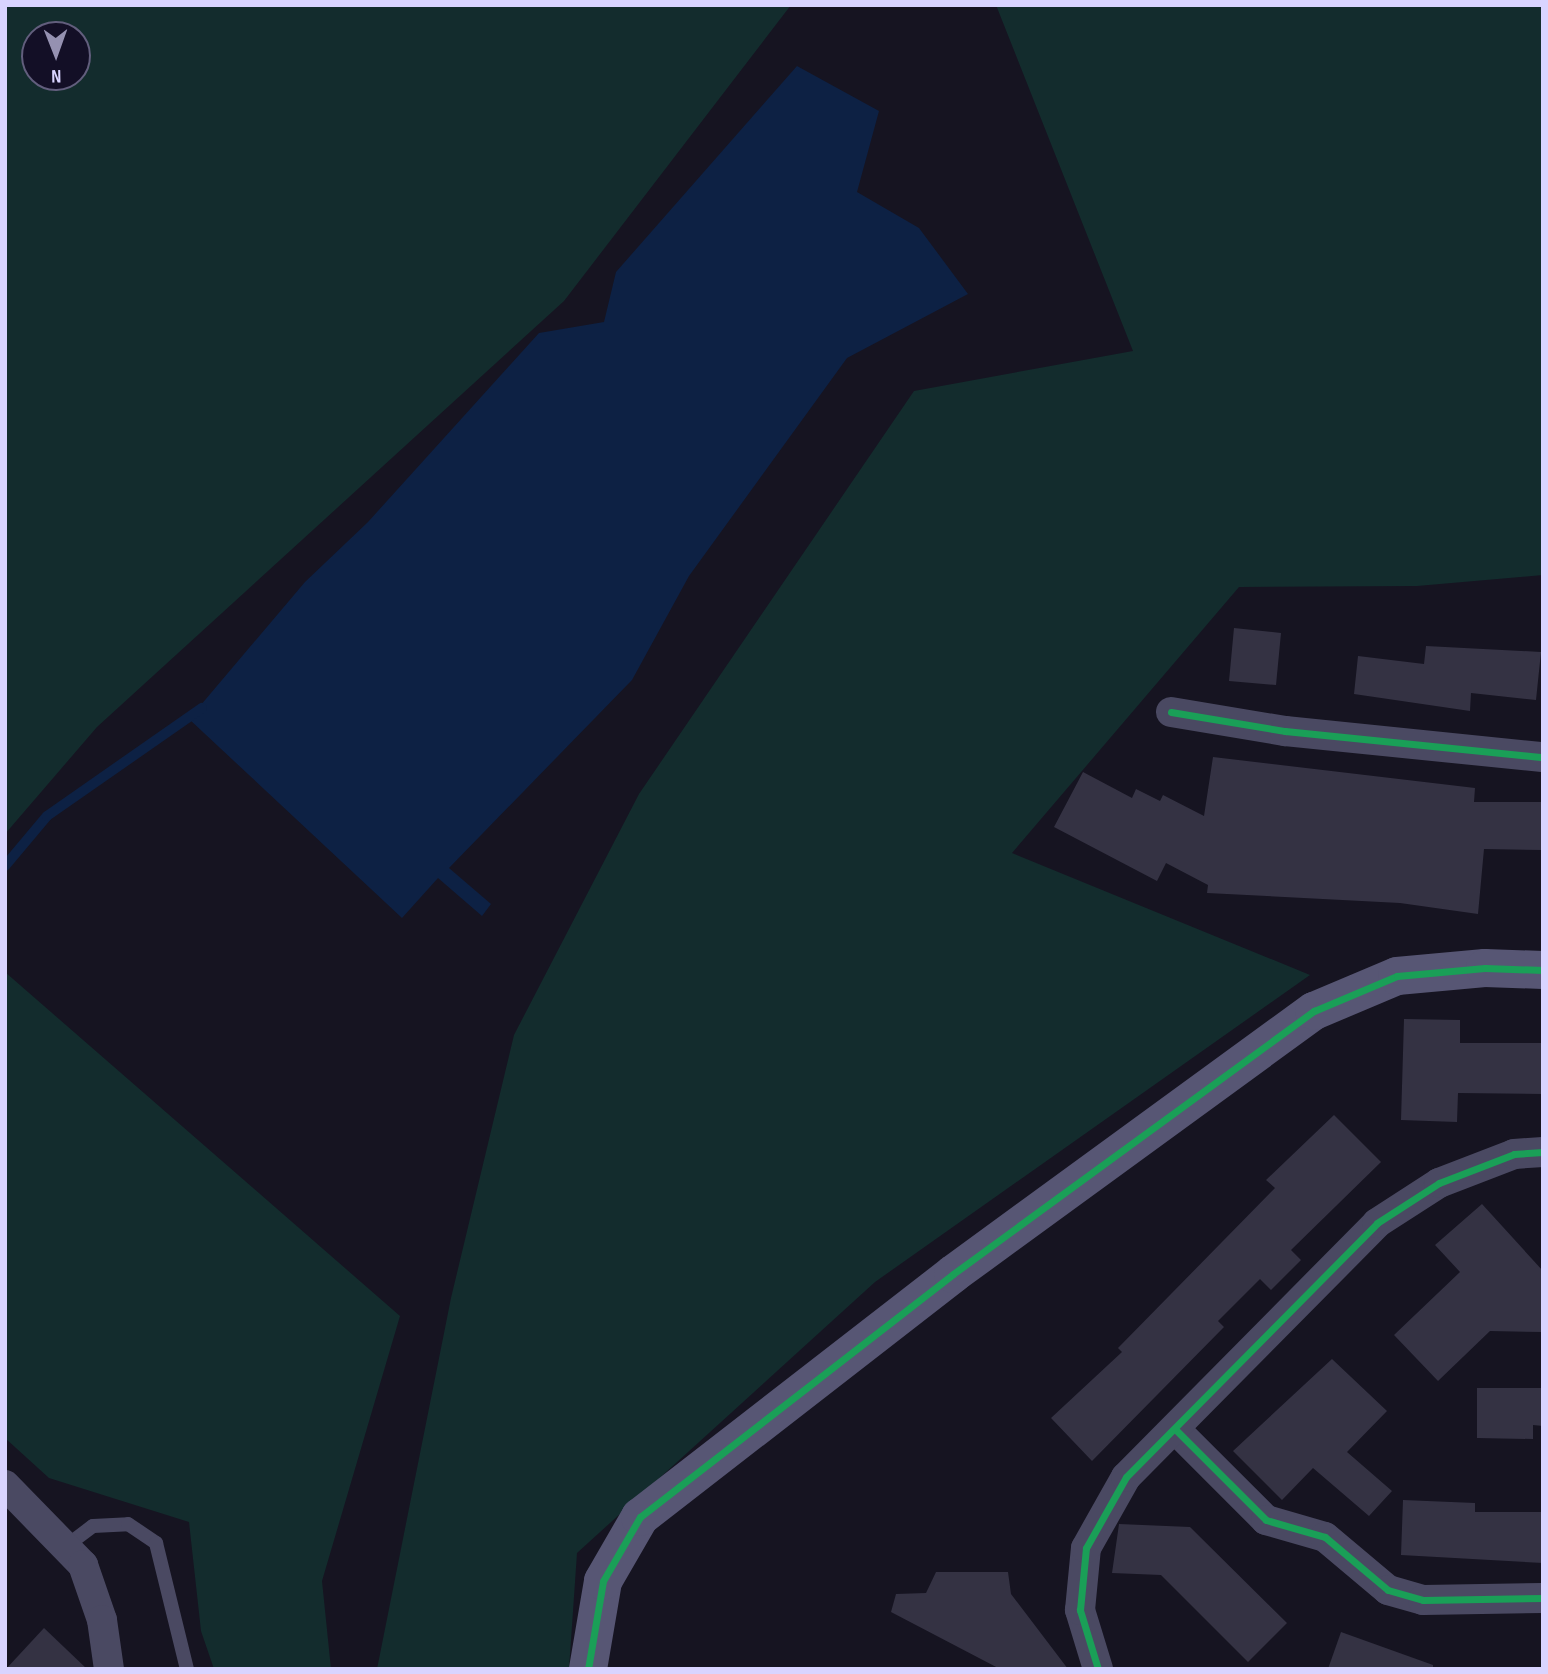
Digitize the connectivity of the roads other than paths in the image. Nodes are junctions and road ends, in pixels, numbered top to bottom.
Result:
1 (1171, 712) dead end
2 (1543, 757) edge
3 (1543, 970) edge
4 (1543, 1152) edge
5 (1176, 1430) junction
6 (5, 1485) edge
7 (65, 1547) junction
8 (1543, 1598) edge
9 (109, 1669) edge
10 (187, 1669) edge
11 (588, 1669) edge
12 (1098, 1669) edge

1 - 2 street
3 - 11 street
4 - 5 street
5 - 8 street
5 - 12 street
6 - 7 street
7 - 9 street
7 - 10 lane

